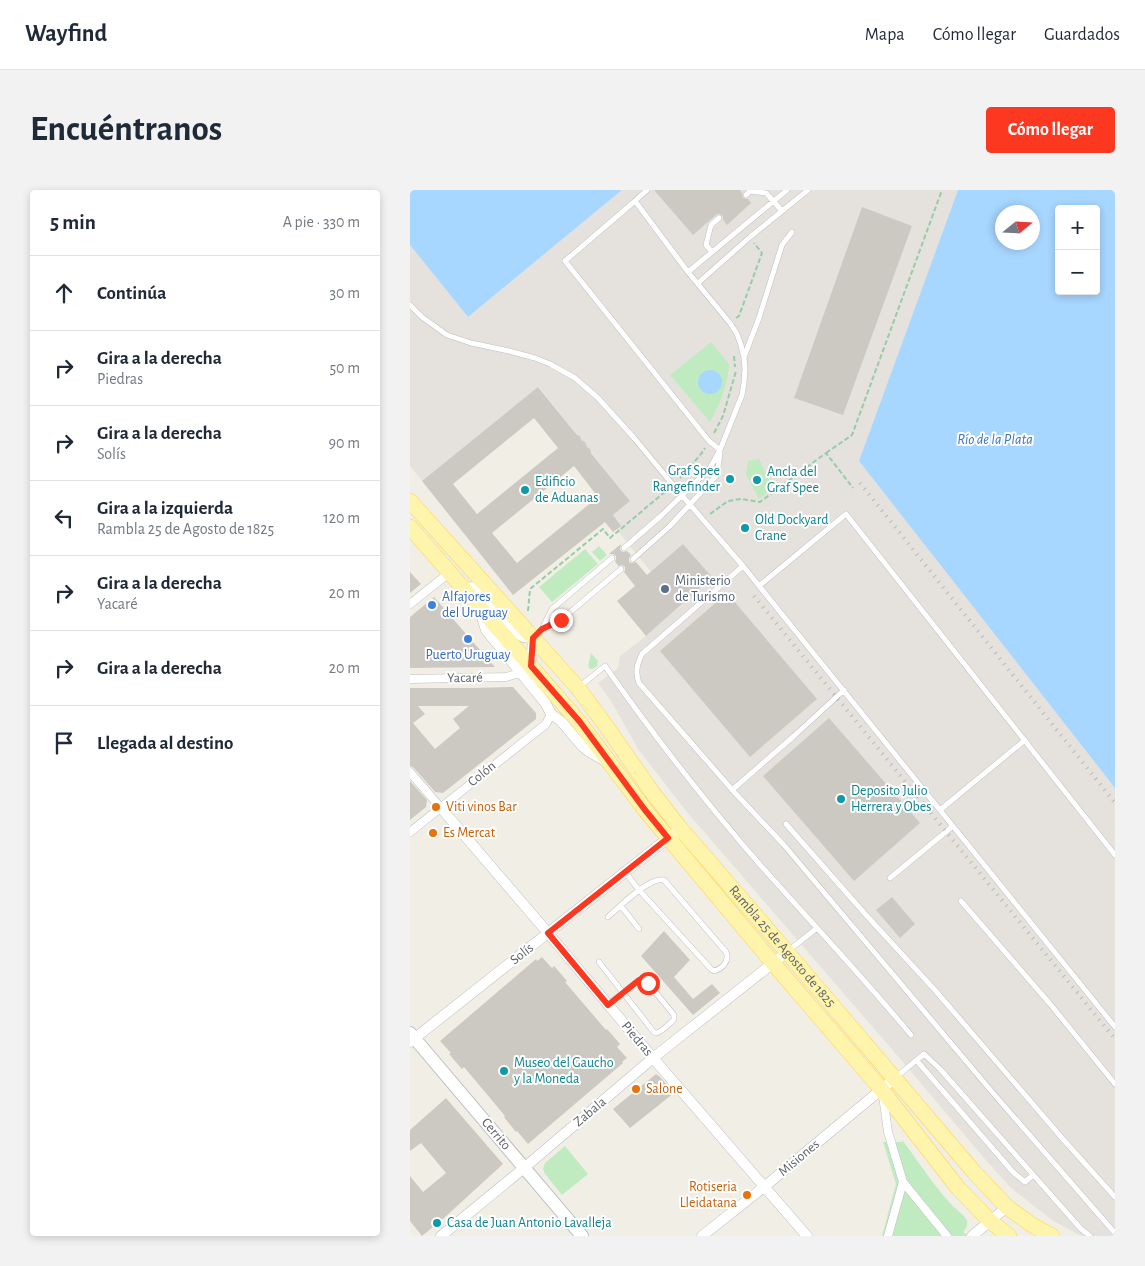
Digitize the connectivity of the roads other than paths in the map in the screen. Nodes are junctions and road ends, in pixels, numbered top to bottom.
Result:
1 (647, 190) edge
2 (787, 190) edge
3 (808, 190) edge
4 (746, 195) dead end
5 (635, 201) junction
6 (773, 202) junction
7 (782, 211) junction
8 (719, 218) dead end
9 (792, 232) dead end
10 (712, 252) junction
11 (688, 272) junction
12 (698, 283) junction
13 (410, 305) edge
14 (744, 358) junction
15 (720, 450) junction
16 (682, 495) junction
17 (410, 500) edge
18 (693, 503) junction
19 (410, 527) edge
20 (427, 547) junction
21 (624, 548) dead end
22 (612, 558) dead end
23 (633, 559) dead end
24 (742, 566) junction
25 (621, 569) dead end
26 (449, 573) junction
27 (759, 586) junction
28 (410, 604) edge
29 (537, 633) junction
30 (526, 670) junction
31 (410, 679) edge
32 (578, 688) junction
33 (844, 690) junction
34 (551, 714) junction
35 (1024, 740) junction
36 (614, 767) junction
37 (410, 772) edge
38 (732, 790) junction
39 (441, 808) junction
40 (940, 810) junction
41 (786, 824) dead end
42 (952, 826) junction
43 (680, 828) junction
44 (410, 832) edge
45 (668, 838) junction
46 (1115, 855) edge
47 (625, 872) junction
48 (890, 878) dead end
49 (639, 890) junction
50 (961, 901) dead end
51 (621, 906) junction
52 (608, 917) dead end
53 (817, 928) junction
54 (639, 929) dead end
55 (548, 933) junction
56 (787, 952) junction
57 (599, 962) dead end
58 (773, 963) junction
59 (623, 993) junction
60 (608, 1005) junction
61 (1115, 1027) edge
62 (911, 1034) dead end
63 (412, 1038) edge
64 (653, 1058) junction
65 (916, 1061) junction
66 (895, 1078) junction
67 (1115, 1084) edge
68 (882, 1090) junction
69 (524, 1168) junction
70 (1033, 1175) junction
71 (902, 1182) junction
72 (764, 1187) junction
73 (1115, 1197) edge
74 (1007, 1206) junction
75 (990, 1221) junction
76 (1115, 1233) edge
77 (441, 1236) edge
78 (582, 1236) edge
79 (702, 1236) edge
80 (807, 1236) edge
81 (888, 1236) edge
82 (947, 1236) edge
83 (972, 1236) edge
84 (1009, 1236) edge
85 (1052, 1236) edge
86 (1090, 1236) edge

1 - 5 lane
2 - 6 lane
3 - 7 lane
4 - 6 lane
5 - 11 lane
5 - 15 lane
6 - 7 lane
6 - 10 lane
7 - 12 lane
8 - 10 lane
9 - 14 lane
10 - 11 lane
11 - 12 lane
12 - 14 lane
13 - 16 lane
14 - 15 lane
15 - 16 lane
15 - 18 lane
16 - 18 lane
16 - 21 lane
17 - 29 main road, Rambla 25 de Agosto de 1825
18 - 23 lane
18 - 24 lane
19 - 20 main road, Rambla 25 de Agosto de 1825
20 - 26 main road, Rambla 25 de Agosto de 1825
20 - 29 street, Rambla 25 de Agosto de 1825
22 - 29 lane
24 - 27 lane
24 - 38 lane
25 - 29 lane
26 - 28 street
26 - 30 main road, Rambla 25 de Agosto de 1825
27 - 33 lane
27 - 35 lane
29 - 30 street
29 - 32 main road, Rambla 25 de Agosto de 1825
30 - 31 street, Yacaré
30 - 34 street, Rambla 25 de Agosto de 1825
30 - 36 main road, Rambla 25 de Agosto de 1825
32 - 43 main road, Rambla 25 de Agosto de 1825
32 - 53 lane
33 - 38 lane
33 - 40 lane
34 - 36 street, Rambla 25 de Agosto de 1825
34 - 39 street, Colón
35 - 40 lane
35 - 46 lane
36 - 45 main road, Rambla 25 de Agosto de 1825
37 - 39 street, Piedras
38 - 76 lane
39 - 44 street, Colón
39 - 55 street, Piedras
40 - 42 lane
41 - 73 lane
42 - 48 lane
42 - 61 lane
43 - 45 street, Solís
43 - 56 main road, Rambla 25 de Agosto de 1825
45 - 47 street, Solís
45 - 58 main road, Rambla 25 de Agosto de 1825
47 - 49 lane
47 - 55 street, Solís
49 - 49 lane
49 - 51 lane
50 - 67 lane
51 - 52 lane
51 - 54 lane
53 - 56 lane
53 - 62 lane
55 - 60 street, Piedras
55 - 63 street, Solís
56 - 58 street, Zabala
56 - 66 main road, Rambla 25 de Agosto de 1825
57 - 59 lane
58 - 64 street, Zabala
58 - 68 main road, Rambla 25 de Agosto de 1825
59 - 59 lane
59 - 60 lane
60 - 64 street, Piedras
63 - 69 street, Cerrito
64 - 69 street, Zabala
64 - 72 street, Piedras
65 - 66 lane
65 - 70 lane
65 - 70 lane
66 - 68 street, Misiones
66 - 74 main road, Rambla 25 de Agosto de 1825
68 - 71 street
68 - 72 street, Misiones
68 - 75 main road, Rambla 25 de Agosto de 1825
69 - 77 street, Zabala
69 - 78 street, Cerrito
70 - 86 lane
71 - 81 street
71 - 82 street
72 - 79 street, Misiones
72 - 80 street, Piedras
74 - 75 street
74 - 85 main road, Rambla 25 de Agosto de 1825
75 - 83 street
75 - 84 main road, Rambla 25 de Agosto de 1825

